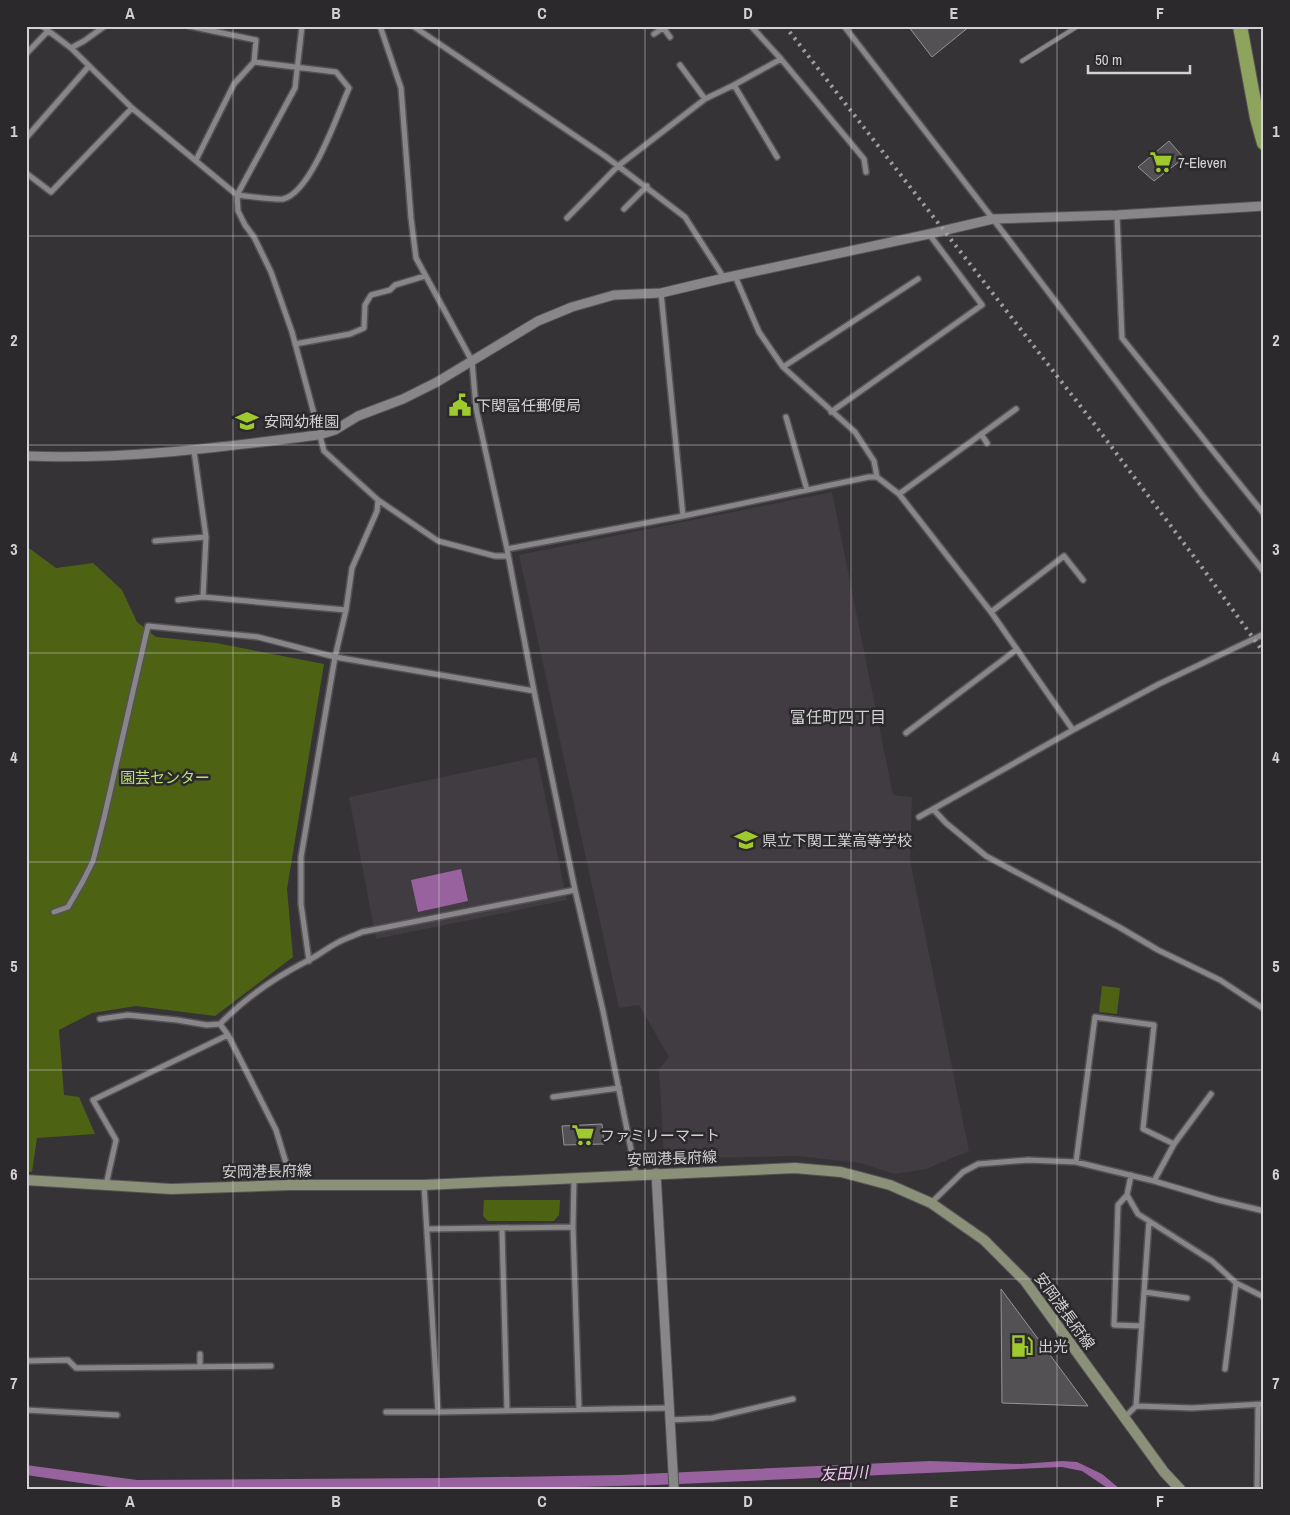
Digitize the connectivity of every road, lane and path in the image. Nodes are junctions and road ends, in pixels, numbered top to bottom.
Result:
1 (42, 26) edge
2 (105, 26) edge
3 (189, 26) edge
4 (302, 26) edge
5 (380, 26) edge
6 (413, 26) edge
7 (751, 26) edge
8 (844, 26) edge
9 (1078, 26) edge
10 (1240, 26) edge
11 (662, 27) edge
12 (48, 31) junction
13 (654, 34) dead end
14 (670, 37) dead end
15 (71, 48) junction
16 (26, 54) edge
17 (781, 59) junction
18 (1022, 61) dead end
19 (254, 62) junction
20 (680, 65) dead end
21 (89, 66) junction
22 (297, 67) junction
23 (734, 85) junction
24 (705, 99) junction
25 (132, 108) junction
26 (26, 138) edge
27 (1264, 143) edge
28 (777, 157) dead end
29 (196, 160) junction
30 (618, 166) junction
31 (866, 172) dead end
32 (26, 173) edge
33 (646, 186) junction
34 (237, 195) junction
35 (1264, 206) edge
36 (624, 209) dead end
37 (1117, 215) junction
38 (567, 218) dead end
39 (993, 219) junction
40 (929, 234) junction
41 (425, 276) junction
42 (735, 276) junction
43 (724, 278) junction
44 (918, 279) dead end
45 (661, 293) junction
46 (295, 344) junction
47 (472, 361) junction
48 (783, 366) junction
49 (1016, 409) dead end
50 (831, 412) junction
51 (786, 417) dead end
52 (981, 434) junction
53 (319, 435) junction
54 (987, 443) dead end
55 (194, 451) junction
56 (26, 456) edge
57 (878, 477) junction
58 (807, 490) junction
59 (899, 494) junction
60 (378, 500) junction
61 (1264, 514) edge
62 (684, 516) junction
63 (206, 537) junction
64 (155, 541) dead end
65 (507, 549) junction
66 (508, 556) junction
67 (1264, 572) edge
68 (1082, 580) dead end
69 (203, 597) junction
70 (178, 600) dead end
71 (346, 610) junction
72 (990, 612) junction
73 (1264, 634) edge
74 (1016, 650) junction
75 (335, 656) junction
76 (534, 691) junction
77 (1073, 730) junction
78 (906, 733) dead end
79 (933, 809) junction
80 (919, 817) dead end
81 (575, 890) junction
82 (54, 912) dead end
83 (309, 961) junction
84 (1264, 1009) edge
85 (100, 1018) dead end
86 (220, 1024) junction
87 (228, 1035) junction
88 (619, 1088) junction
89 (1211, 1094) dead end
90 (553, 1097) dead end
91 (1174, 1144) junction
92 (1076, 1162) junction
93 (656, 1173) junction
94 (636, 1174) junction
95 (1131, 1175) junction
96 (574, 1177) junction
97 (26, 1180) edge
98 (1154, 1181) junction
99 (290, 1185) junction
100 (424, 1185) junction
101 (106, 1186) junction
102 (1127, 1195) junction
103 (931, 1203) junction
104 (1264, 1211) edge
105 (1149, 1221) junction
106 (573, 1227) junction
107 (427, 1229) junction
108 (502, 1229) junction
109 (1236, 1283) junction
110 (1144, 1292) junction
111 (1264, 1297) edge
112 (1187, 1298) dead end
113 (1142, 1326) junction
114 (200, 1354) dead end
115 (26, 1361) edge
116 (271, 1366) dead end
117 (200, 1367) junction
118 (1225, 1369) dead end
119 (793, 1399) dead end
120 (1261, 1404) edge
121 (1136, 1406) junction
122 (669, 1408) junction
123 (26, 1410) edge
124 (579, 1410) junction
125 (508, 1411) junction
126 (386, 1412) dead end
127 (438, 1412) junction
128 (117, 1415) dead end
129 (1124, 1418) junction
130 (670, 1420) junction
131 (674, 1489) edge
132 (1180, 1489) edge
133 (1257, 1489) edge

1 - 12 street
2 - 15 street
3 - 19 street
4 - 22 street
5 - 41 street
6 - 30 street
7 - 17 street
8 - 39 street
9 - 18 lane
10 - 27 highway
11 - 13 street
11 - 14 street
12 - 15 street
12 - 16 street
15 - 21 street
17 - 23 street
17 - 31 street
19 - 22 street
19 - 29 street
20 - 24 street
21 - 25 street
21 - 26 street
22 - 34 street
22 - 34 street
23 - 24 street
23 - 28 street
24 - 30 street
25 - 29 street
25 - 32 street
29 - 34 street
30 - 33 street
30 - 38 street
33 - 36 street
33 - 43 street
34 - 46 street
35 - 37 street
37 - 39 street
37 - 61 street
39 - 40 street
39 - 67 street
40 - 42 street
40 - 50 street
41 - 46 street
41 - 47 street
42 - 43 street
42 - 48 street
43 - 45 street
44 - 48 street
45 - 47 street
45 - 62 street
46 - 53 street
47 - 53 street
47 - 65 street
48 - 50 street
49 - 52 street
50 - 57 street
51 - 58 street
52 - 54 street
52 - 59 street
53 - 55 street
53 - 60 street
55 - 56 street
55 - 63 street
57 - 58 street
57 - 59 street
58 - 62 street
59 - 72 street
60 - 66 street
60 - 71 street
62 - 65 street
63 - 64 street
63 - 69 street
65 - 66 street
66 - 76 street
68 - 72 street
69 - 70 street
69 - 71 street
71 - 75 street
72 - 74 street
73 - 77 street
74 - 77 street
74 - 78 street
75 - 76 street
75 - 82 street
75 - 83 street
76 - 81 street
77 - 79 street
79 - 80 street
79 - 84 street
81 - 83 street
81 - 88 street
83 - 86 street
85 - 86 street
86 - 87 street
87 - 99 street
87 - 101 street
88 - 90 street
88 - 94 street
89 - 91 street
91 - 92 street
91 - 98 street
92 - 95 street
92 - 103 street
93 - 94 main road, 安岡港長府線
93 - 103 main road, 安岡港長府線
93 - 122 street
94 - 96 main road, 安岡港長府線
95 - 98 street
95 - 102 street
96 - 100 main road, 安岡港長府線
96 - 106 street
97 - 101 main road, 安岡港長府線
98 - 104 street
99 - 100 main road, 安岡港長府線
99 - 101 main road, 安岡港長府線
100 - 107 street
102 - 105 street
102 - 113 street
103 - 129 main road, 安岡港長府線
105 - 109 street
105 - 110 street
106 - 108 street
106 - 124 street
107 - 108 street
107 - 127 street
108 - 125 street
109 - 111 street
109 - 118 street
110 - 112 street
110 - 113 street
113 - 121 street
114 - 117 street
115 - 117 street
116 - 117 street
119 - 130 street
120 - 121 street
120 - 133 street
121 - 129 street
122 - 124 street
122 - 130 street
123 - 128 street
124 - 125 street
125 - 127 street
126 - 127 street
129 - 132 main road, 安岡港長府線
130 - 131 street

